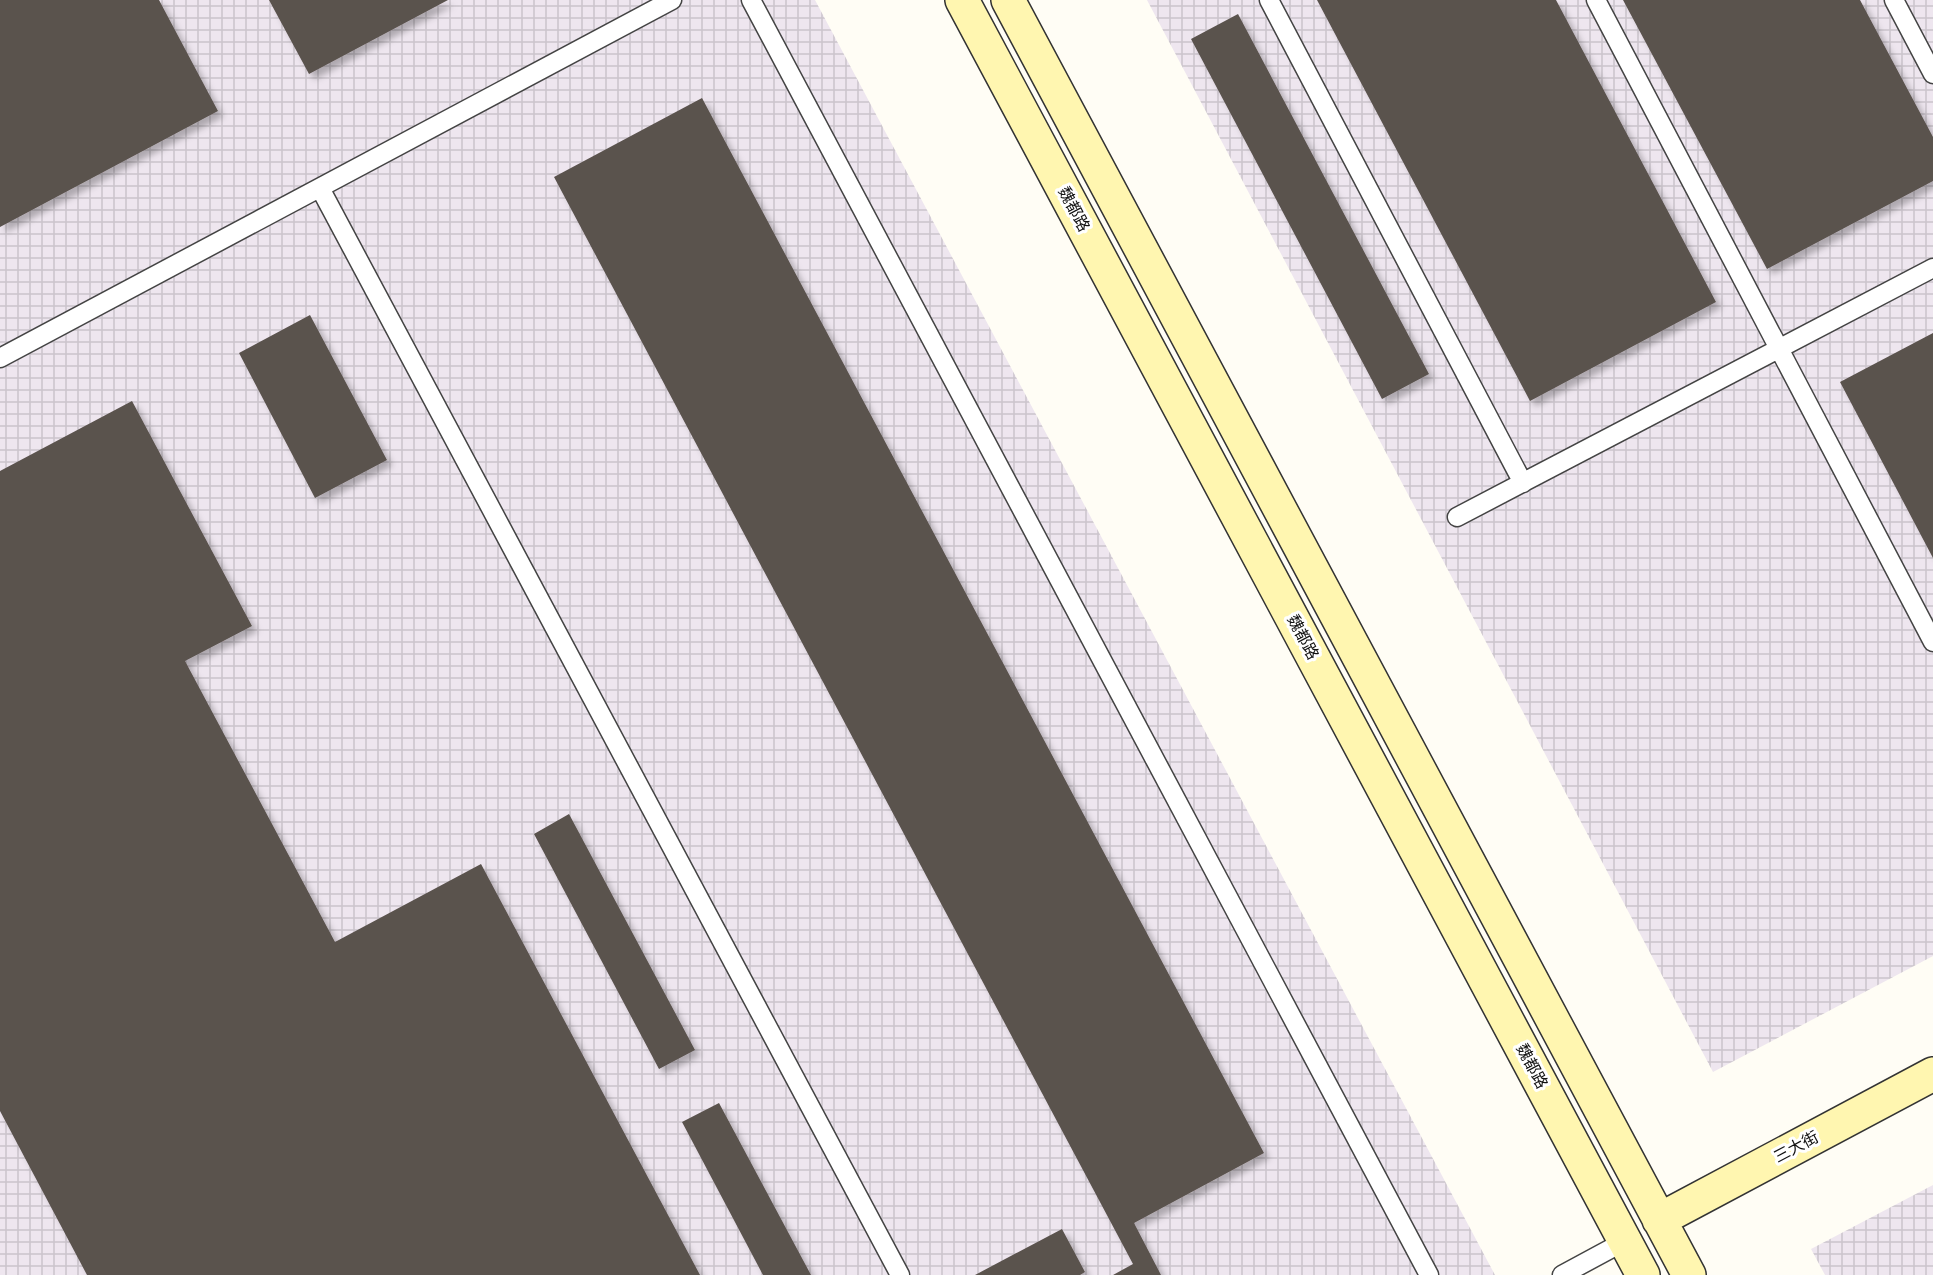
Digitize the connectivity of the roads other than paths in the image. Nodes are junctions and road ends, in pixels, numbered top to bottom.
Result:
1 (672, 0) edge
2 (752, 0) edge
3 (962, 0) edge
4 (1008, 0) edge
5 (1269, 0) edge
6 (1596, 0) edge
7 (1894, 0) edge
8 (1933, 74) edge
9 (320, 188) junction
10 (1933, 268) edge
11 (1779, 348) junction
12 (0, 358) edge
13 (1523, 483) junction
14 (1457, 517) dead end
15 (1933, 642) edge
16 (1933, 1074) edge
17 (1659, 1220) junction
18 (1625, 1241) junction
19 (900, 1275) edge
20 (1429, 1275) edge
21 (1562, 1275) edge
22 (1643, 1275) edge
23 (1689, 1275) edge

1 - 9 lane
2 - 20 lane
3 - 18 main road, 魏都路
4 - 17 main road
5 - 13 lane
6 - 11 lane
7 - 8 lane
9 - 12 lane
9 - 19 lane
10 - 11 lane
11 - 13 lane
11 - 15 lane
13 - 14 lane
16 - 17 main road, 三大街
17 - 23 main road
18 - 21 lane
18 - 22 main road, 魏都路

